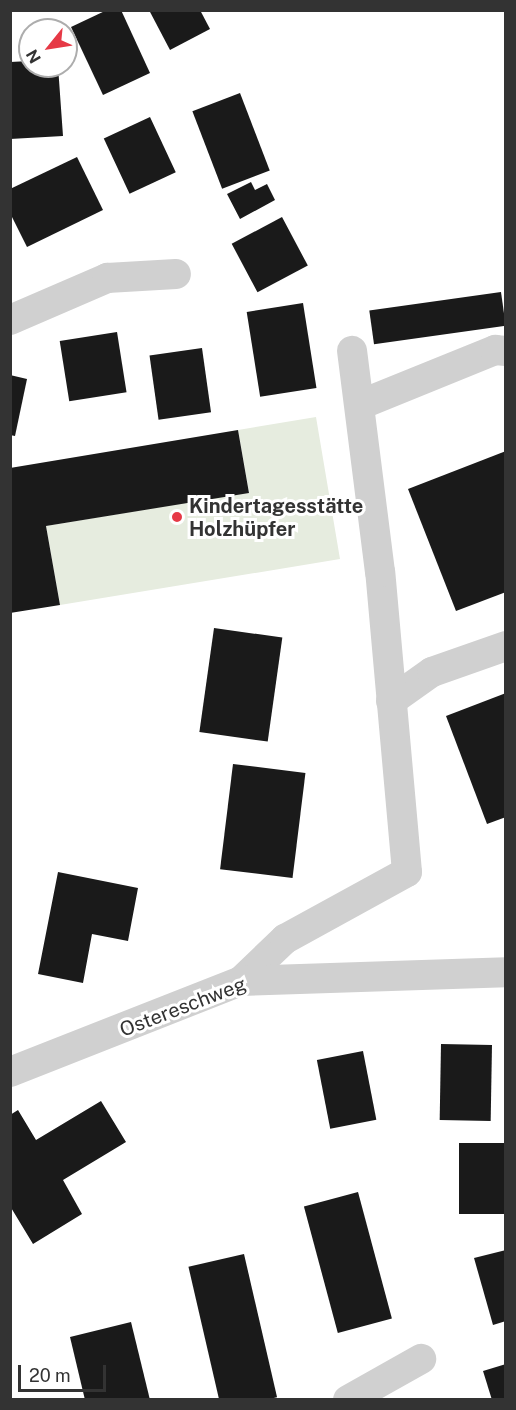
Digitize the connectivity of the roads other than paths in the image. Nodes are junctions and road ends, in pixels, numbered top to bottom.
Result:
1 (176, 274) dead end
2 (10, 320) edge
3 (352, 351) dead end
4 (506, 351) edge
5 (362, 404) junction
6 (506, 646) edge
7 (391, 701) junction
8 (506, 972) edge
9 (241, 981) junction
10 (10, 1072) edge
11 (421, 1359) dead end
12 (348, 1400) edge

1 - 2 street
3 - 5 street
4 - 5 street
5 - 7 street
6 - 7 street
7 - 9 street
8 - 9 street, Ostereschweg
9 - 10 street, Ostereschweg
11 - 12 street

